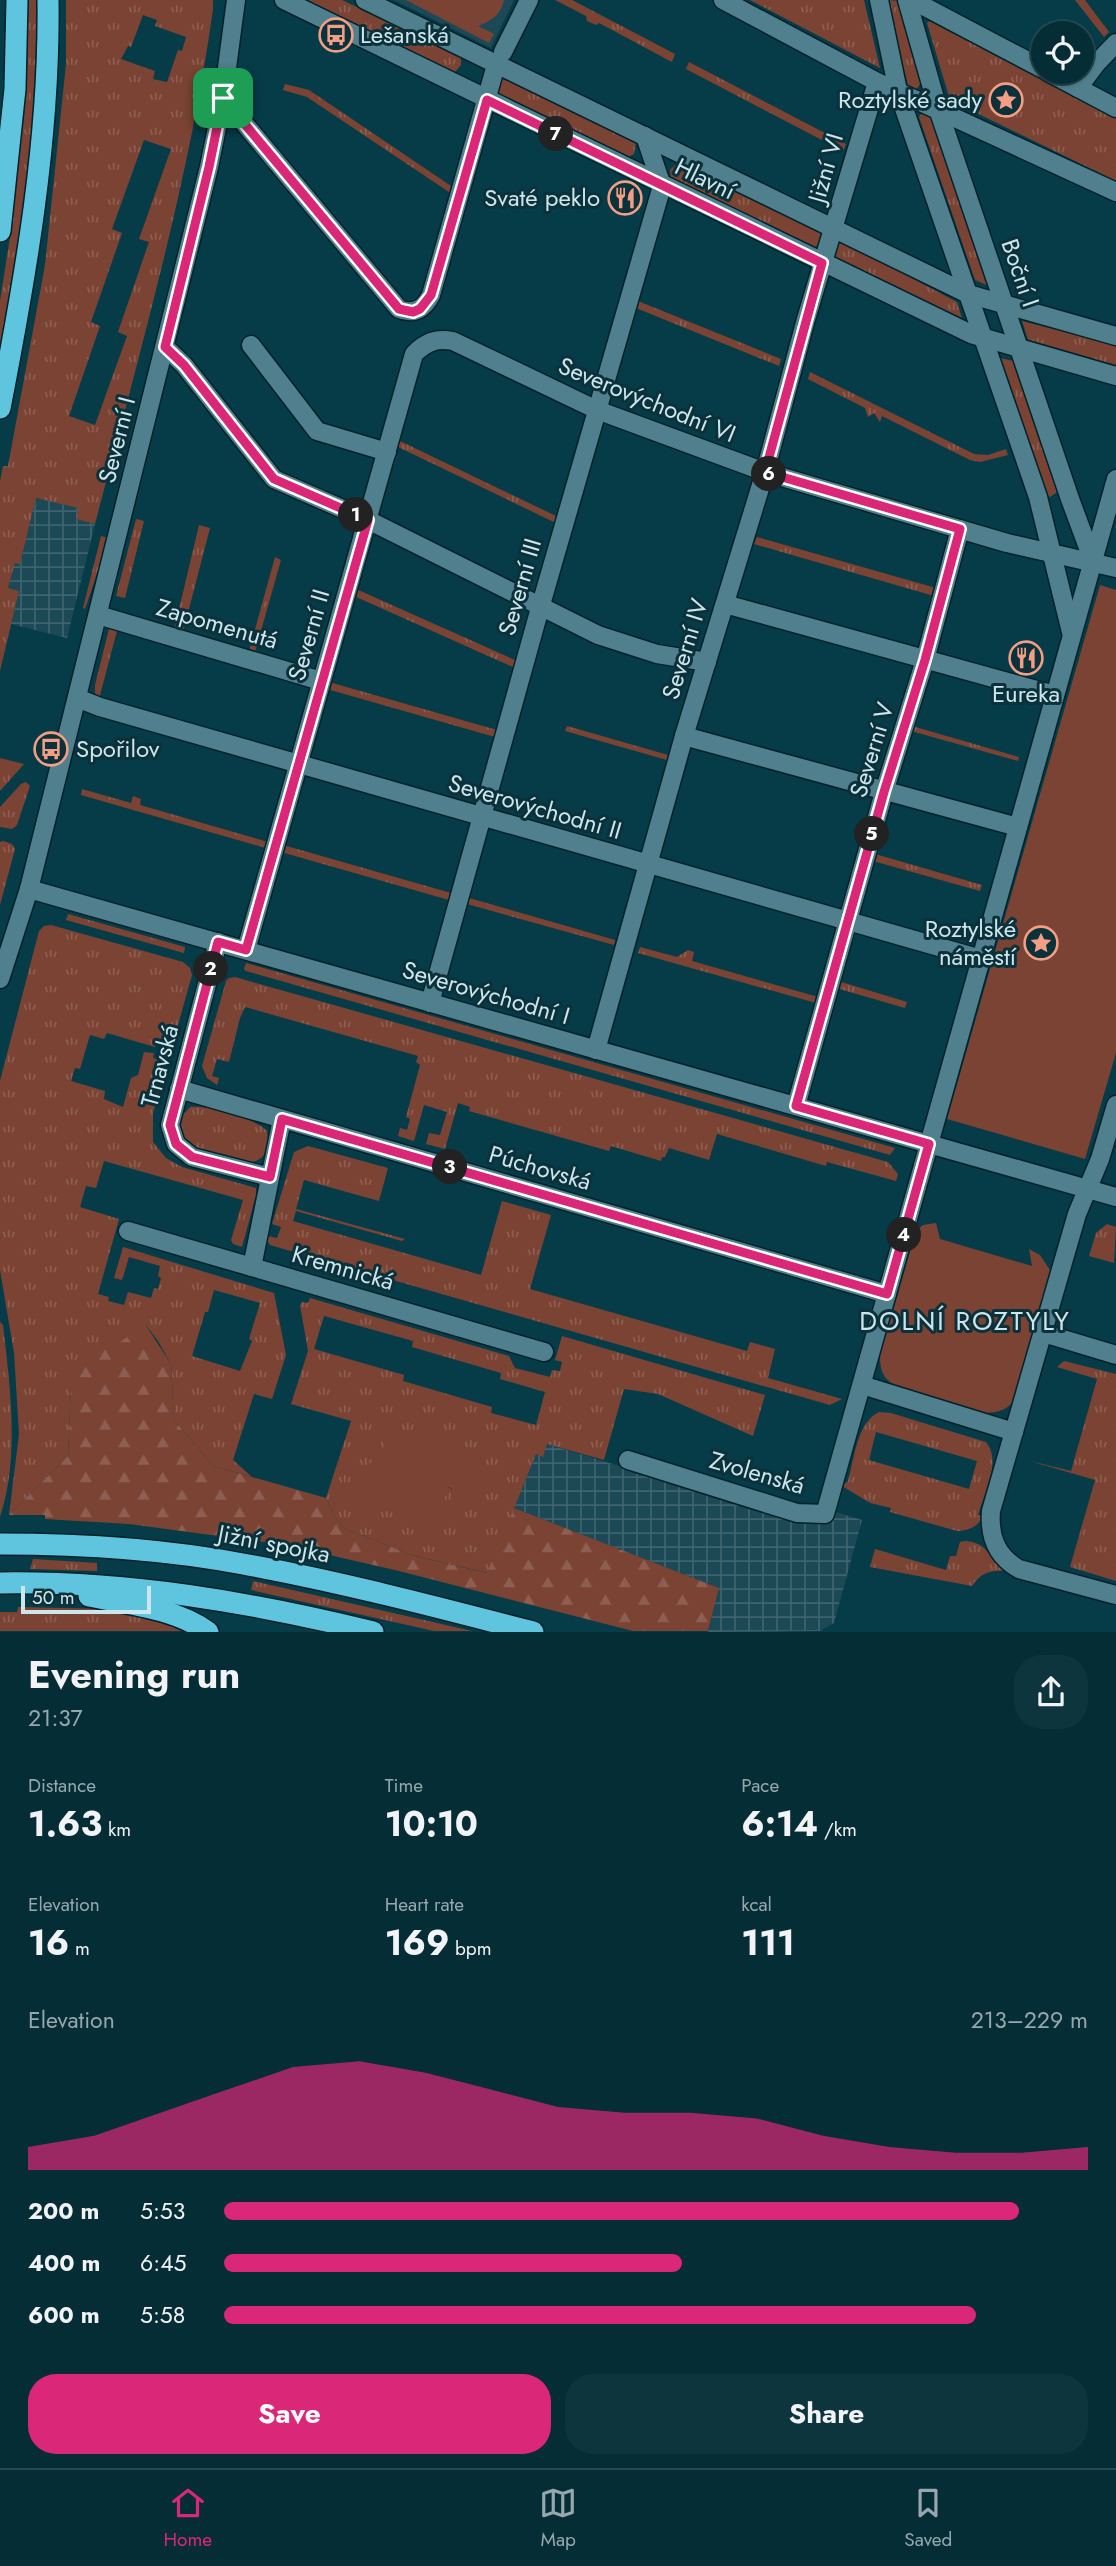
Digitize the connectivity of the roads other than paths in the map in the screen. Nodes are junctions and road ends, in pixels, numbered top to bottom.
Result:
1 (17, 0) edge
2 (48, 0) edge
3 (236, 0) edge
4 (284, 0) edge
5 (365, 0) edge
6 (529, 0) edge
7 (723, 0) edge
8 (878, 0) edge
9 (909, 0) edge
10 (1116, 43) edge
11 (499, 58) junction
12 (1031, 64) edge
13 (877, 82) junction
14 (1070, 84) edge
15 (1078, 88) junction
16 (898, 91) junction
17 (223, 98) junction
18 (487, 100) junction
19 (938, 108) junction
20 (1116, 108) edge
21 (645, 136) junction
22 (662, 186) junction
23 (1116, 192) edge
24 (834, 228) junction
25 (0, 231) edge
26 (822, 263) junction
27 (968, 294) junction
28 (1005, 306) junction
29 (1116, 336) edge
30 (984, 339) junction
31 (431, 341) joint
32 (251, 345) dead end
33 (165, 347) junction
34 (1020, 350) junction
35 (1116, 376) edge
36 (0, 408) edge
37 (597, 410) junction
38 (387, 452) junction
39 (765, 472) junction
40 (1116, 479) edge
41 (368, 520) junction
42 (960, 529) junction
43 (1052, 553) junction
44 (1093, 561) junction
45 (1116, 568) edge
46 (725, 604) junction
47 (540, 607) junction
48 (98, 615) junction
49 (1072, 635) junction
50 (925, 660) junction
51 (707, 662) junction
52 (321, 681) junction
53 (1055, 695) junction
54 (77, 698) junction
55 (684, 736) junction
56 (298, 764) junction
57 (884, 792) junction
58 (481, 818) junction
59 (1018, 827) junction
60 (649, 864) junction
61 (29, 889) junction
62 (847, 922) junction
63 (218, 942) junction
64 (246, 950) junction
65 (981, 959) junction
66 (0, 979) edge
67 (430, 1003) junction
68 (596, 1050) junction
69 (179, 1089) junction
70 (1116, 1105) edge
71 (796, 1106) junction
72 (282, 1119) junction
73 (929, 1144) junction
74 (270, 1177) junction
75 (1087, 1189) junction
76 (1116, 1197) edge
77 (128, 1231) dead end
78 (252, 1267) junction
79 (887, 1294) junction
80 (1043, 1333) junction
81 (544, 1352) dead end
82 (1116, 1355) edge
83 (862, 1385) junction
84 (1014, 1432) junction
85 (628, 1460) dead end
86 (0, 1544) edge
87 (0, 1583) edge
88 (25, 1583) junction
89 (1116, 1595) edge
90 (208, 1632) edge
91 (373, 1632) edge
92 (533, 1632) edge

1 - 25 highway
2 - 36 highway
3 - 17 street, Severní I
4 - 18 street, Hlavní
5 - 11 street, Hlavní
6 - 11 street
7 - 13 street
8 - 16 street
9 - 12 street
9 - 19 street, Boční I
10 - 15 street
11 - 18 street
11 - 21 street, Hlavní
13 - 16 street
13 - 24 street, Jižní VI
14 - 15 street
15 - 20 street
16 - 19 street
16 - 27 street
17 - 18 street
17 - 33 street, Severní I
18 - 22 street, Hlavní
19 - 23 street
19 - 28 street, Boční I
21 - 22 street
21 - 24 street, Hlavní
22 - 26 street, Hlavní
22 - 37 street, Severní III
24 - 26 street, Jižní VI
24 - 27 street, Hlavní
26 - 30 street, Hlavní
26 - 39 street, Severní IV
27 - 28 street, Hlavní
27 - 30 street
28 - 29 street, Hlavní
28 - 34 street, Boční I
30 - 34 street, Hlavní
30 - 43 street
31 - 37 street, Severovýchodní VI
31 - 38 street, Severní II
32 - 38 street
33 - 41 street
33 - 48 street, Severní I
34 - 35 street, Hlavní
34 - 44 street, Boční I
37 - 39 street, Severovýchodní VI
37 - 47 street, Severní III
38 - 41 street, Severní II
39 - 42 street, Severovýchodní VI
39 - 46 street, Severní IV
40 - 44 street
41 - 47 street
41 - 52 street, Severní II
42 - 43 street, Severovýchodní VI
42 - 50 street, Severní V
43 - 44 street, Severovýchodní VI
43 - 49 street
44 - 45 street
44 - 49 street
46 - 50 street
46 - 51 street, Severní IV
47 - 51 street
47 - 58 street, Severní III
48 - 52 street, Zapomenutá
48 - 54 street, Severní I
49 - 53 street
50 - 53 street
50 - 57 street, Severní V
51 - 55 street, Severní IV
52 - 56 street, Severní II
53 - 59 street
54 - 56 street, Severovýchodní II
54 - 61 street, Severní I
55 - 57 street
55 - 60 street, Severní IV
56 - 58 street, Severovýchodní II
56 - 64 street, Severní II
57 - 59 street
57 - 62 street, Severní V
58 - 60 street, Severovýchodní II
58 - 67 street, Severní III
59 - 65 street
60 - 62 street, Severovýchodní II
60 - 68 street, Severní IV
61 - 63 street, Severovýchodní I
61 - 66 street, Severní I
62 - 65 street, Severovýchodní II
62 - 71 street, Severní V
63 - 64 street, Severovýchodní I
63 - 69 street, Trnavská
64 - 67 street, Severovýchodní I
65 - 73 street
67 - 68 street, Severovýchodní I
68 - 71 street, Severovýchodní I
69 - 72 street, Púchovská
69 - 74 street, Trnavská
70 - 75 street
71 - 73 street, Severovýchodní I
72 - 74 street
72 - 79 street, Púchovská
73 - 75 street
73 - 79 street
74 - 78 street
75 - 76 street
75 - 80 street
77 - 78 street, Kremnická
78 - 81 street, Kremnická
79 - 83 street
80 - 82 street
80 - 84 street
83 - 84 street
83 - 85 street, Zvolenská
84 - 89 street
86 - 92 highway, Jižní spojka
87 - 88 highway
88 - 90 highway
88 - 91 highway

